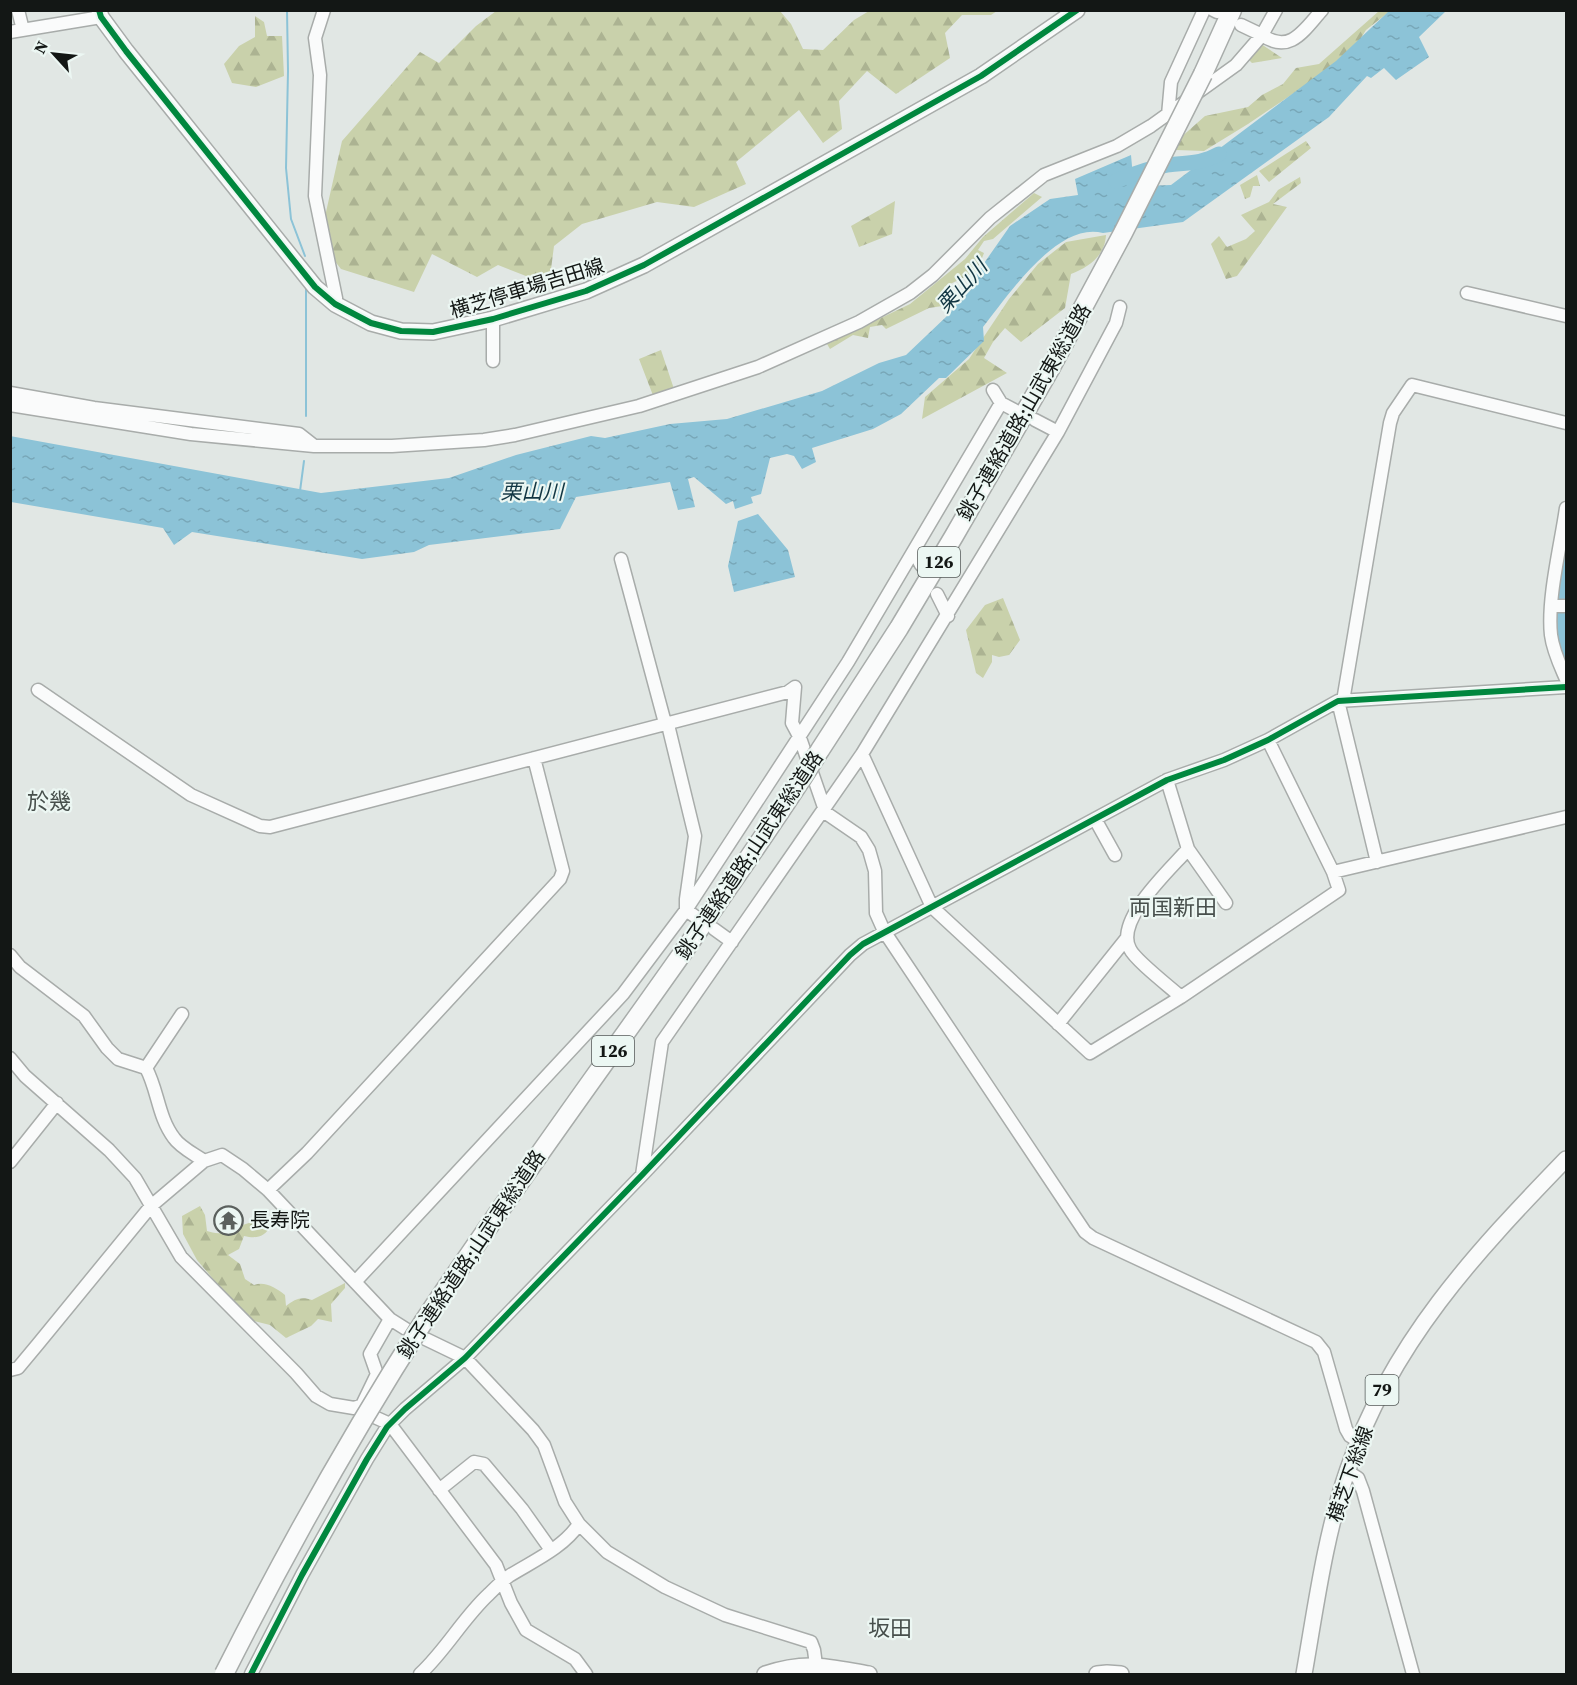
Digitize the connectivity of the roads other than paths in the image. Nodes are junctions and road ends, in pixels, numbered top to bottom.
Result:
1 (18, 10) edge
2 (324, 10) edge
3 (1077, 10) edge
4 (1204, 10) edge
5 (1276, 10) edge
6 (1322, 10) edge
7 (100, 14) edge
8 (1226, 14) edge
9 (17, 31) edge
10 (1262, 35) junction
11 (1168, 115) junction
12 (1467, 293) dead end
13 (335, 304) junction
14 (1120, 307) dead end
15 (1566, 316) edge
16 (493, 319) junction
17 (493, 361) dead end
18 (993, 390) dead end
19 (10, 393) edge
20 (1001, 403) junction
21 (10, 405) edge
22 (1016, 411) dead end
23 (1035, 420) dead end
24 (1566, 423) edge
25 (1058, 432) junction
26 (314, 446) junction
27 (1566, 508) edge
28 (915, 552) junction
29 (621, 559) dead end
30 (921, 565) dead end
31 (937, 594) dead end
32 (1551, 606) junction
33 (1566, 606) edge
34 (948, 616) junction
35 (1566, 679) edge
36 (1566, 687) edge
37 (38, 690) dead end
38 (1340, 701) junction
39 (665, 723) junction
40 (800, 738) junction
41 (1268, 740) junction
42 (862, 754) junction
43 (534, 758) junction
44 (1167, 780) junction
45 (823, 808) junction
46 (1566, 817) edge
47 (1095, 819) junction
48 (1188, 849) junction
49 (1115, 855) dead end
50 (1377, 862) junction
51 (1333, 872) junction
52 (1226, 903) dead end
53 (932, 907) junction
54 (691, 913) junction
55 (714, 930) dead end
56 (884, 931) junction
57 (1126, 939) junction
58 (732, 942) junction
59 (10, 955) edge
60 (1181, 997) junction
61 (183, 1014) dead end
62 (1058, 1024) junction
63 (10, 1058) edge
64 (146, 1068) junction
65 (57, 1103) junction
66 (1566, 1159) edge
67 (204, 1161) junction
68 (10, 1162) edge
69 (642, 1175) junction
70 (268, 1190) junction
71 (151, 1206) junction
72 (355, 1282) junction
73 (390, 1318) junction
74 (465, 1358) junction
75 (10, 1370) edge
76 (354, 1408) junction
77 (390, 1424) junction
78 (1358, 1441) junction
79 (1347, 1471) junction
80 (439, 1491) junction
81 (579, 1524) junction
82 (551, 1550) junction
83 (503, 1581) junction
84 (816, 1665) junction
85 (224, 1674) edge
86 (250, 1674) edge
87 (420, 1674) edge
88 (586, 1674) edge
89 (765, 1674) edge
90 (869, 1674) edge
91 (1096, 1674) edge
92 (1121, 1674) edge
93 (1304, 1674) edge
94 (1413, 1674) edge

1 - 9 street
2 - 13 street
3 - 16 main road, 横芝停車場吉田線
4 - 11 street
5 - 10 street
6 - 10 street
7 - 9 street
7 - 13 main road, 横芝停車場吉田線
8 - 10 street
8 - 85 highway, 銚子連絡道路;山武東総道路 / 126, bridge
10 - 11 street
11 - 26 street
12 - 15 street
13 - 16 main road, 横芝停車場吉田線
14 - 25 street
16 - 17 street
18 - 20 street
19 - 26 street
20 - 22 street
20 - 28 street
21 - 26 street
23 - 25 street
24 - 38 street
25 - 34 street
27 - 32 street
28 - 30 street
28 - 40 street
29 - 39 street
31 - 34 street
32 - 33 street
32 - 35 street
34 - 42 street
36 - 38 street
37 - 43 street
38 - 41 street
38 - 50 street
39 - 40 street
39 - 43 street
39 - 54 street
40 - 45 street
40 - 54 street
41 - 44 street
41 - 51 street
42 - 45 street
42 - 53 street
43 - 70 street
44 - 47 street
44 - 48 street
45 - 56 street
45 - 58 street
46 - 50 street
47 - 49 street
47 - 53 street
48 - 52 street
48 - 57 street
50 - 51 street
51 - 60 street
53 - 56 street
53 - 62 street
54 - 72 street
55 - 58 street
56 - 69 street
56 - 78 street
57 - 60 street
57 - 62 street
58 - 69 street
59 - 64 street
60 - 62 street
61 - 64 street
63 - 65 street
64 - 67 street
65 - 68 street
65 - 71 street
66 - 78 main road, 横芝下総線 / 79
67 - 70 street
67 - 71 street
69 - 74 street
70 - 72 street
71 - 75 street
71 - 76 street
72 - 73 street
73 - 74 street
73 - 76 street
74 - 77 street
74 - 81 street
76 - 77 street
77 - 80 street
77 - 86 street
78 - 79 main road, 横芝下総線 / 79
79 - 93 main road, 横芝下総線 / 79
79 - 94 street
80 - 82 street
80 - 83 street
81 - 82 street
81 - 84 street
82 - 83 street
83 - 87 street
83 - 88 street
84 - 89 main road
84 - 90 main road
91 - 92 main road

